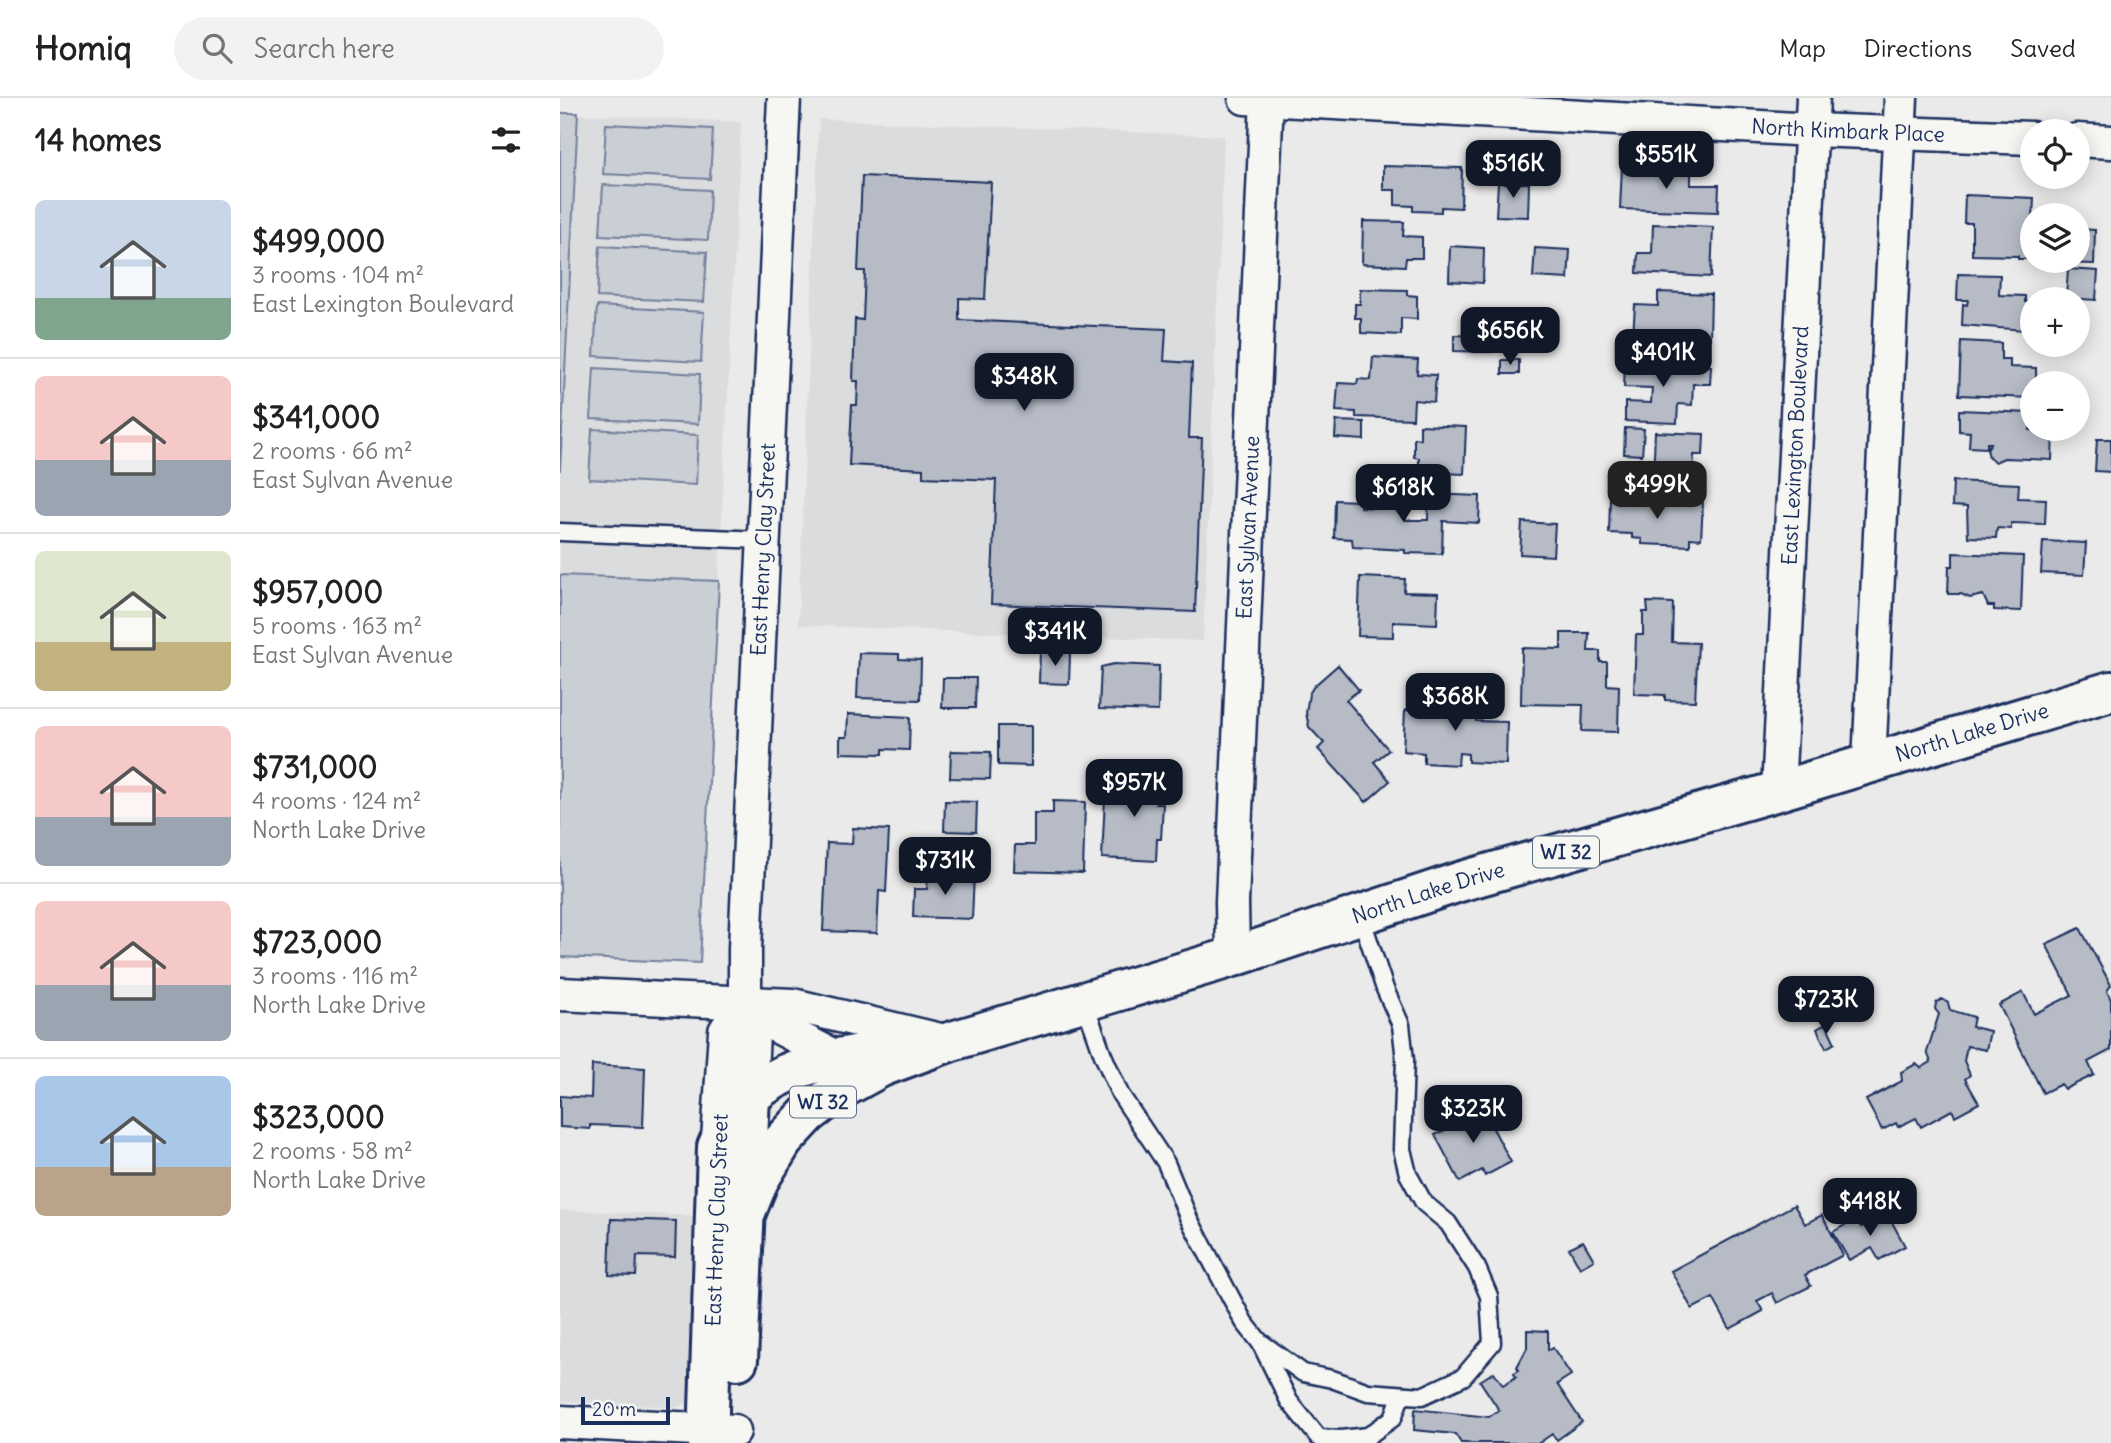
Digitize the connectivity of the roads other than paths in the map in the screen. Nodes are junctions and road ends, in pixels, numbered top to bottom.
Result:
1 (783, 98) edge
2 (1245, 98) edge
3 (1267, 98) edge
4 (1813, 98) edge
5 (1901, 98) edge
6 (1812, 130) junction
7 (1899, 132) junction
8 (2020, 137) edge
9 (2090, 141) edge
10 (2111, 142) edge
11 (560, 532) edge
12 (764, 540) junction
13 (2111, 691) edge
14 (1869, 763) junction
15 (1778, 791) junction
16 (1360, 915) junction
17 (1233, 957) junction
18 (560, 994) edge
19 (1084, 1000) junction
20 (745, 1002) junction
21 (949, 1042) junction
22 (852, 1066) junction
23 (750, 1097) junction
24 (717, 1147) junction
25 (744, 1217) junction
26 (1259, 1341) junction
27 (1401, 1396) junction
28 (560, 1422) edge
29 (721, 1437) edge

1 - 12 street, East Henry Clay Street
2 - 3 street, North Kimbark Place
3 - 6 street, North Kimbark Place
3 - 17 street, East Sylvan Avenue
4 - 6 street, East Lexington Boulevard
5 - 7 street
6 - 7 street, North Kimbark Place
6 - 15 street, East Lexington Boulevard
7 - 8 street, North Kimbark Place
7 - 14 street
9 - 10 street
11 - 12 lane
12 - 20 street, East Henry Clay Street
13 - 14 main road, North Lake Drive / WI 32
14 - 15 main road, North Lake Drive / WI 32
15 - 16 main road, North Lake Drive / WI 32
16 - 17 main road, North Lake Drive / WI 32
16 - 27 lane
17 - 19 main road, North Lake Drive / WI 32
18 - 20 street
19 - 21 main road, North Lake Drive / WI 32
19 - 26 lane
20 - 21 street
20 - 22 street
20 - 23 street, East Henry Clay Street
20 - 24 street, East Henry Clay Street
21 - 22 main road, North Lake Drive / WI 32
22 - 23 main road, North Lake Drive / WI 32
22 - 25 main road, North Lake Drive / WI 32
23 - 24 main road, North Lake Drive / WI 32
23 - 25 main road, East Henry Clay Street
24 - 29 main road, East Henry Clay Street / WI 32
25 - 29 main road, East Henry Clay Street / WI 32
26 - 27 lane
26 - 27 lane
28 - 29 street

